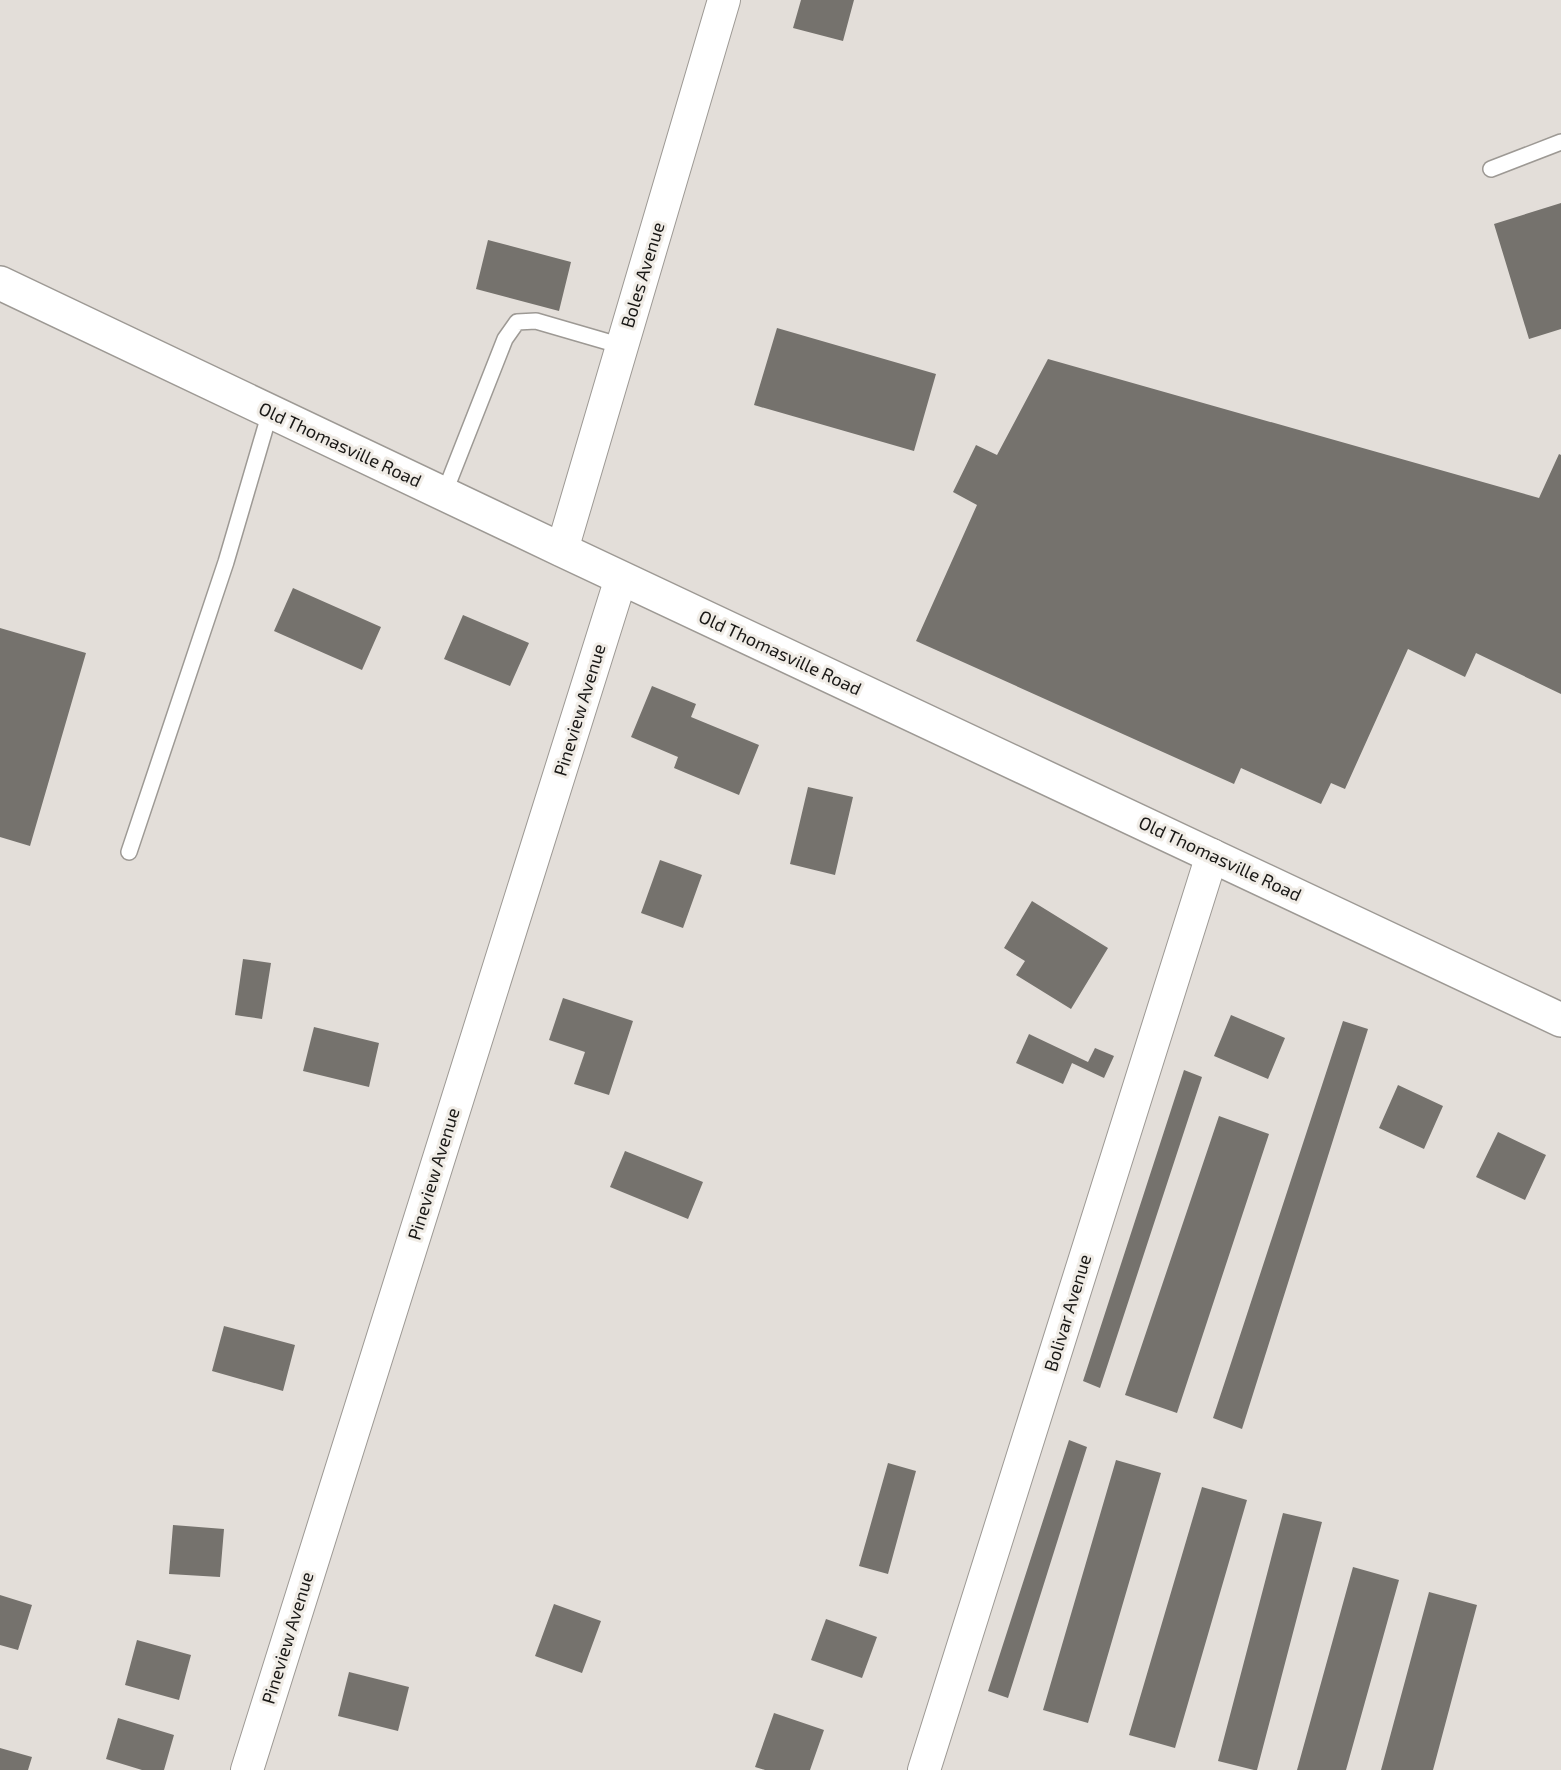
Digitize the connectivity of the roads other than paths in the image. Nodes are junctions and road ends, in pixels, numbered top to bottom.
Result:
1 (724, 0) edge
2 (1561, 142) edge
3 (1491, 169) dead end
4 (0, 283) edge
5 (622, 346) junction
6 (270, 412) junction
7 (444, 494) junction
8 (561, 550) junction
9 (621, 578) junction
10 (129, 852) dead end
11 (1212, 855) junction
12 (1561, 1020) edge
13 (247, 1770) edge
14 (924, 1770) edge

1 - 5 street, Boles Avenue
2 - 3 lane
4 - 6 street, Old Thomasville Road
5 - 7 lane
5 - 8 street, Boles Avenue
6 - 7 street, Old Thomasville Road
6 - 10 lane
7 - 8 street, Old Thomasville Road
8 - 9 street, Old Thomasville Road
9 - 11 street, Old Thomasville Road
9 - 13 street, Pineview Avenue
11 - 12 street, Old Thomasville Road
11 - 14 street, Bolivar Avenue

